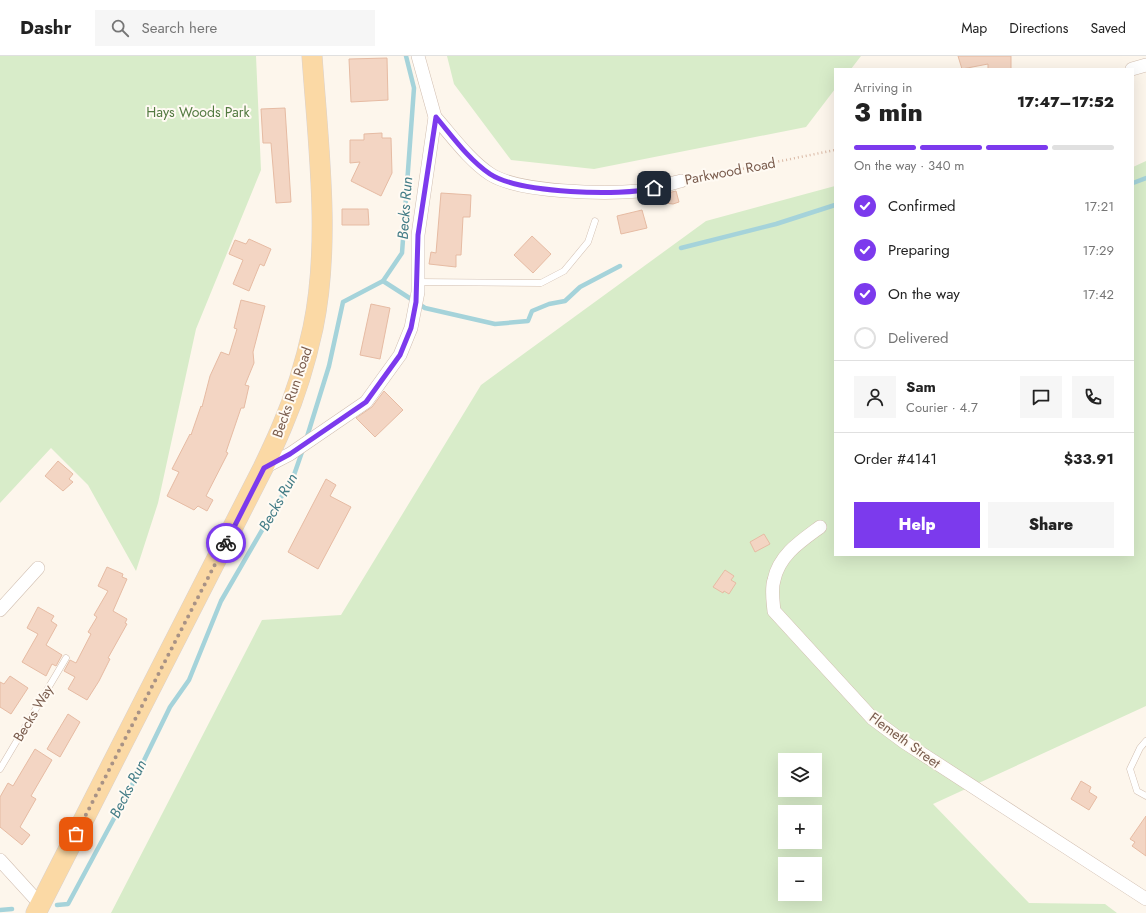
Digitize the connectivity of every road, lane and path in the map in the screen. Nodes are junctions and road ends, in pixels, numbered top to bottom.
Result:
1 (312, 56) edge
2 (418, 56) edge
3 (1146, 66) edge
4 (1134, 69) edge
5 (436, 117) junction
6 (834, 150) edge
7 (681, 181) joint
8 (595, 221) dead end
9 (417, 287) junction
10 (264, 468) junction
11 (820, 527) dead end
12 (38, 568) dead end
13 (0, 610) edge
14 (66, 658) dead end
15 (1146, 741) edge
16 (0, 769) edge
17 (1146, 796) edge
18 (0, 860) edge
19 (1146, 899) edge
20 (38, 908) edge

1 - 10 main road, Becks Run Road
2 - 5 street
3 - 4 street
5 - 7 street, Parkwood Road
5 - 9 street
6 - 7 path, Parkwood Road
8 - 9 lane
9 - 10 street
10 - 20 main road, Becks Run Road
11 - 19 street, Flemeth Street
12 - 13 street
14 - 16 lane, Becks Way
15 - 17 lane
18 - 20 street

